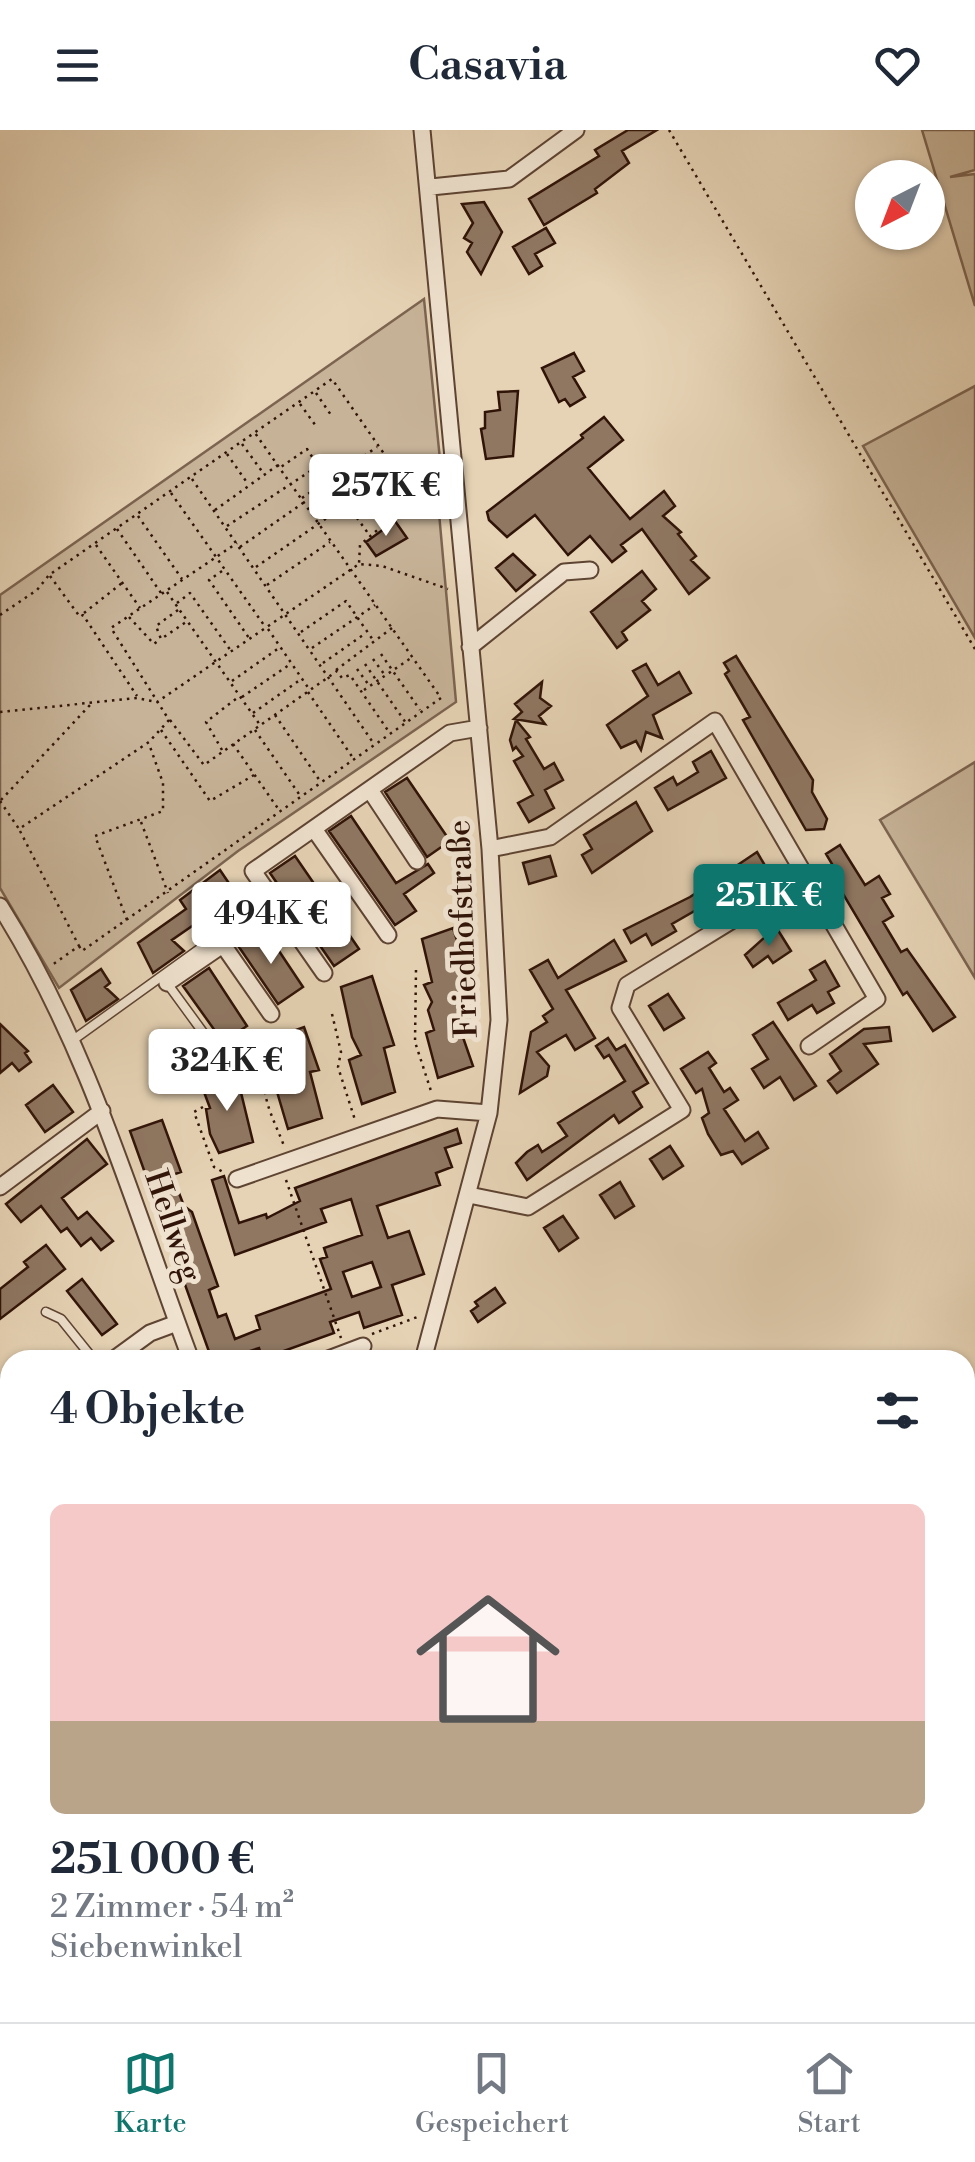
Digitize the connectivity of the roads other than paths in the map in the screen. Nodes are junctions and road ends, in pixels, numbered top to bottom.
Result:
1 (422, 130) edge
2 (576, 130) edge
3 (431, 188) junction
4 (590, 570) dead end
5 (470, 647) junction
6 (479, 728) junction
7 (370, 790) junction
8 (314, 829) junction
9 (490, 849) junction
10 (417, 861) dead end
11 (806, 875) junction
12 (210, 898) dead end
13 (0, 906) edge
14 (278, 907) junction
15 (388, 935) dead end
16 (222, 945) junction
17 (324, 973) dead end
18 (167, 983) joint
19 (271, 1014) dead end
20 (73, 1040) junction
21 (213, 1046) dead end
22 (809, 1046) dead end
23 (102, 1111) junction
24 (490, 1113) junction
25 (237, 1179) road end
26 (0, 1188) edge
27 (469, 1196) junction
28 (46, 1312) dead end
29 (177, 1323) junction
30 (362, 1342) road end
31 (86, 1350) edge
32 (127, 1350) edge
33 (187, 1350) edge
34 (350, 1350) edge
35 (425, 1350) edge

1 - 3 street, Friedhofstraße
2 - 3 street
3 - 5 street, Friedhofstraße
4 - 5 street
5 - 6 street, Friedhofstraße
6 - 7 street
6 - 9 street, Friedhofstraße
7 - 8 street
7 - 10 street, Friedhofstraße
8 - 14 street
8 - 15 street
9 - 11 street
9 - 24 street, Friedhofstraße
11 - 22 street
11 - 27 street
12 - 20 lane
13 - 20 street, Hellweg
14 - 16 street
14 - 17 street
16 - 18 street
16 - 19 street
18 - 21 lane
20 - 23 street, Hellweg
23 - 26 street
23 - 29 street, Hellweg
24 - 25 street
24 - 27 street, Friedhofstraße
27 - 35 street, Friedhofstraße
28 - 31 lane
29 - 32 street
29 - 33 street, Hellweg
30 - 34 street

